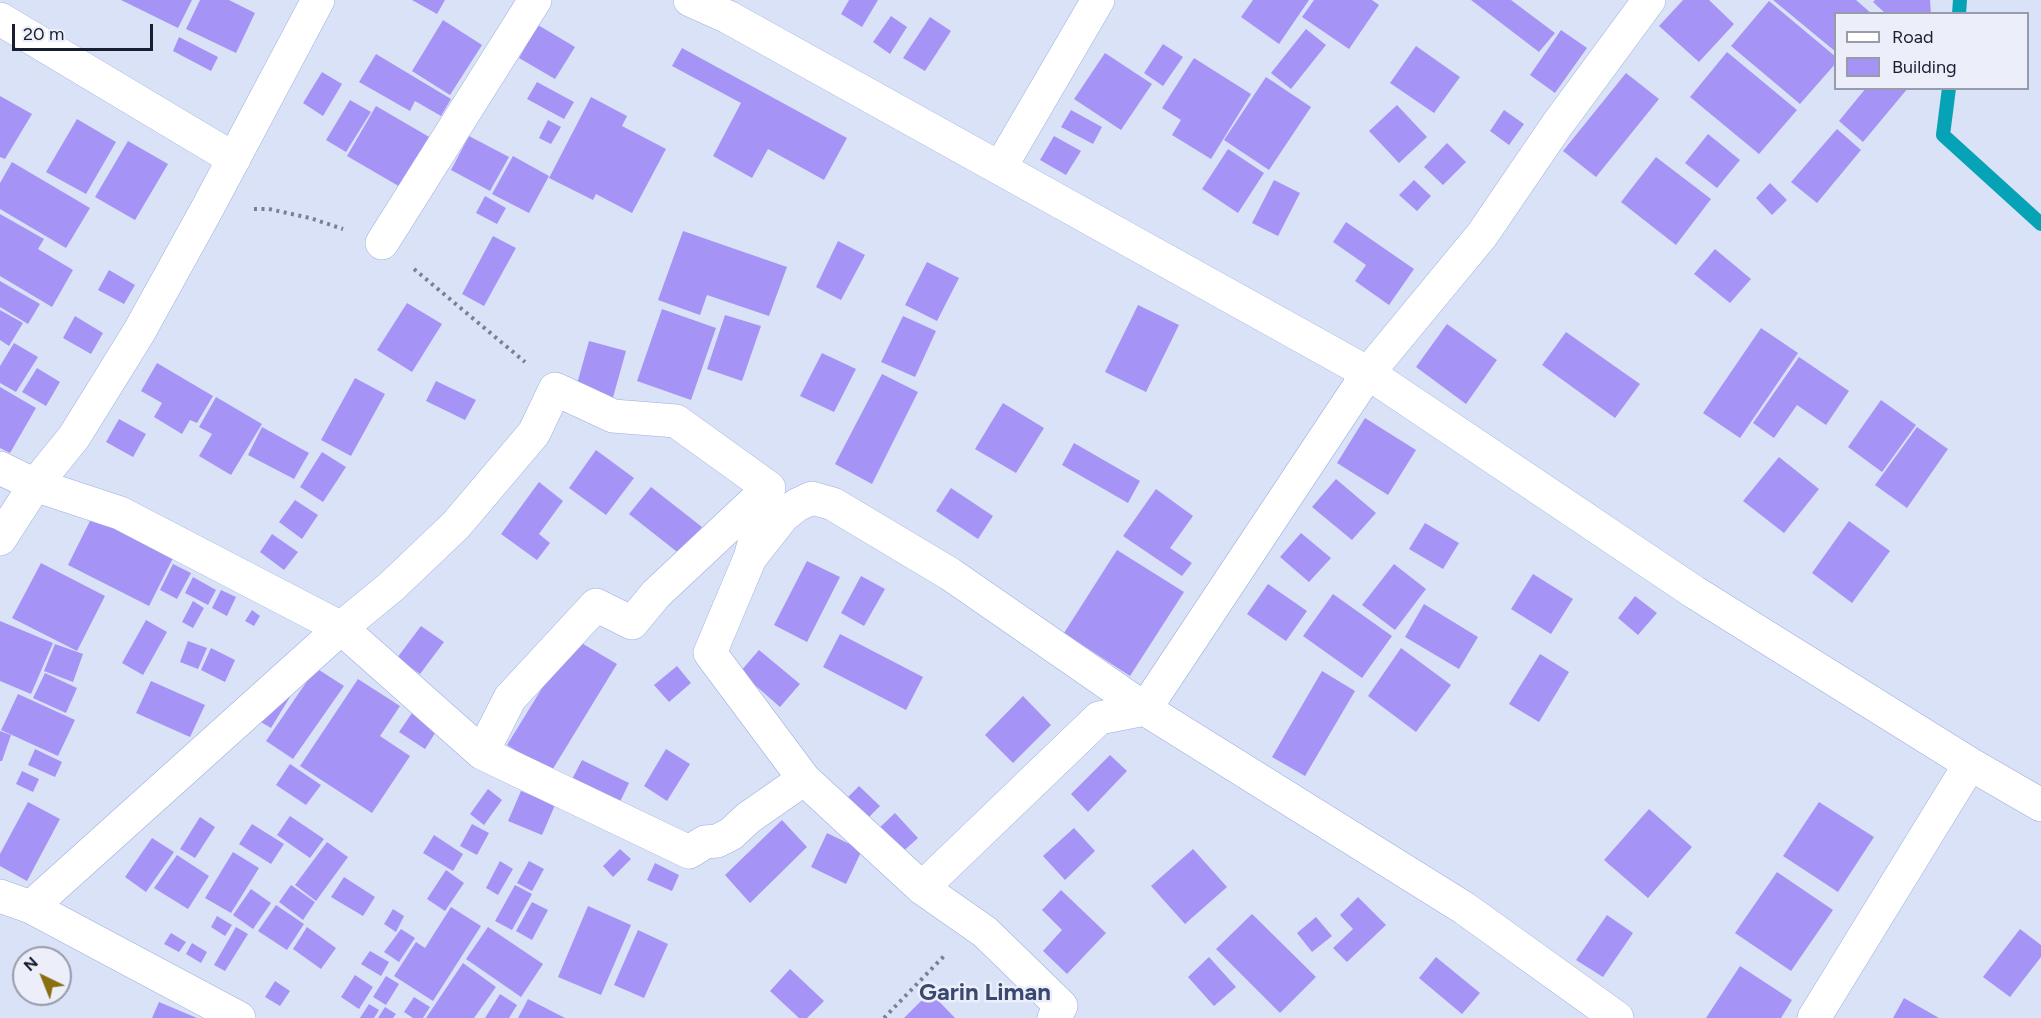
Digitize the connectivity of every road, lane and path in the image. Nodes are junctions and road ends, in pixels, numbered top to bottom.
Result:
1 (318, 0) edge
2 (535, 0) edge
3 (690, 0) edge
4 (1098, 0) edge
5 (1649, 0) edge
6 (732, 8) edge
7 (0, 19) edge
8 (234, 159) junction
9 (1000, 168) junction
10 (382, 243) dead end
11 (1368, 373) junction
12 (0, 468) edge
13 (35, 485) junction
14 (769, 488) junction
15 (0, 538) edge
16 (750, 558) junction
17 (341, 628) junction
18 (1145, 709) junction
19 (482, 753) junction
20 (1970, 764) junction
21 (804, 779) junction
22 (2041, 805) edge
23 (922, 888) junction
24 (0, 896) edge
25 (31, 907) junction
26 (985, 932) junction
27 (1063, 1014) edge
28 (239, 1018) edge
29 (884, 1018) edge
30 (1617, 1018) edge
31 (1814, 1018) edge

1 - 8 street
2 - 10 street
3 - 6 street
4 - 9 street
5 - 11 street
6 - 9 street
7 - 8 street
8 - 13 street
9 - 11 street
11 - 18 street
11 - 20 street
12 - 13 street
13 - 15 street
13 - 17 street
14 - 16 street
14 - 17 street
14 - 19 street
16 - 18 street
16 - 21 street
17 - 19 street
17 - 25 street
18 - 23 street
18 - 30 street
19 - 21 street
20 - 22 street
20 - 31 street
21 - 23 street
23 - 26 street
24 - 25 street
25 - 28 street
26 - 27 street
26 - 29 path

